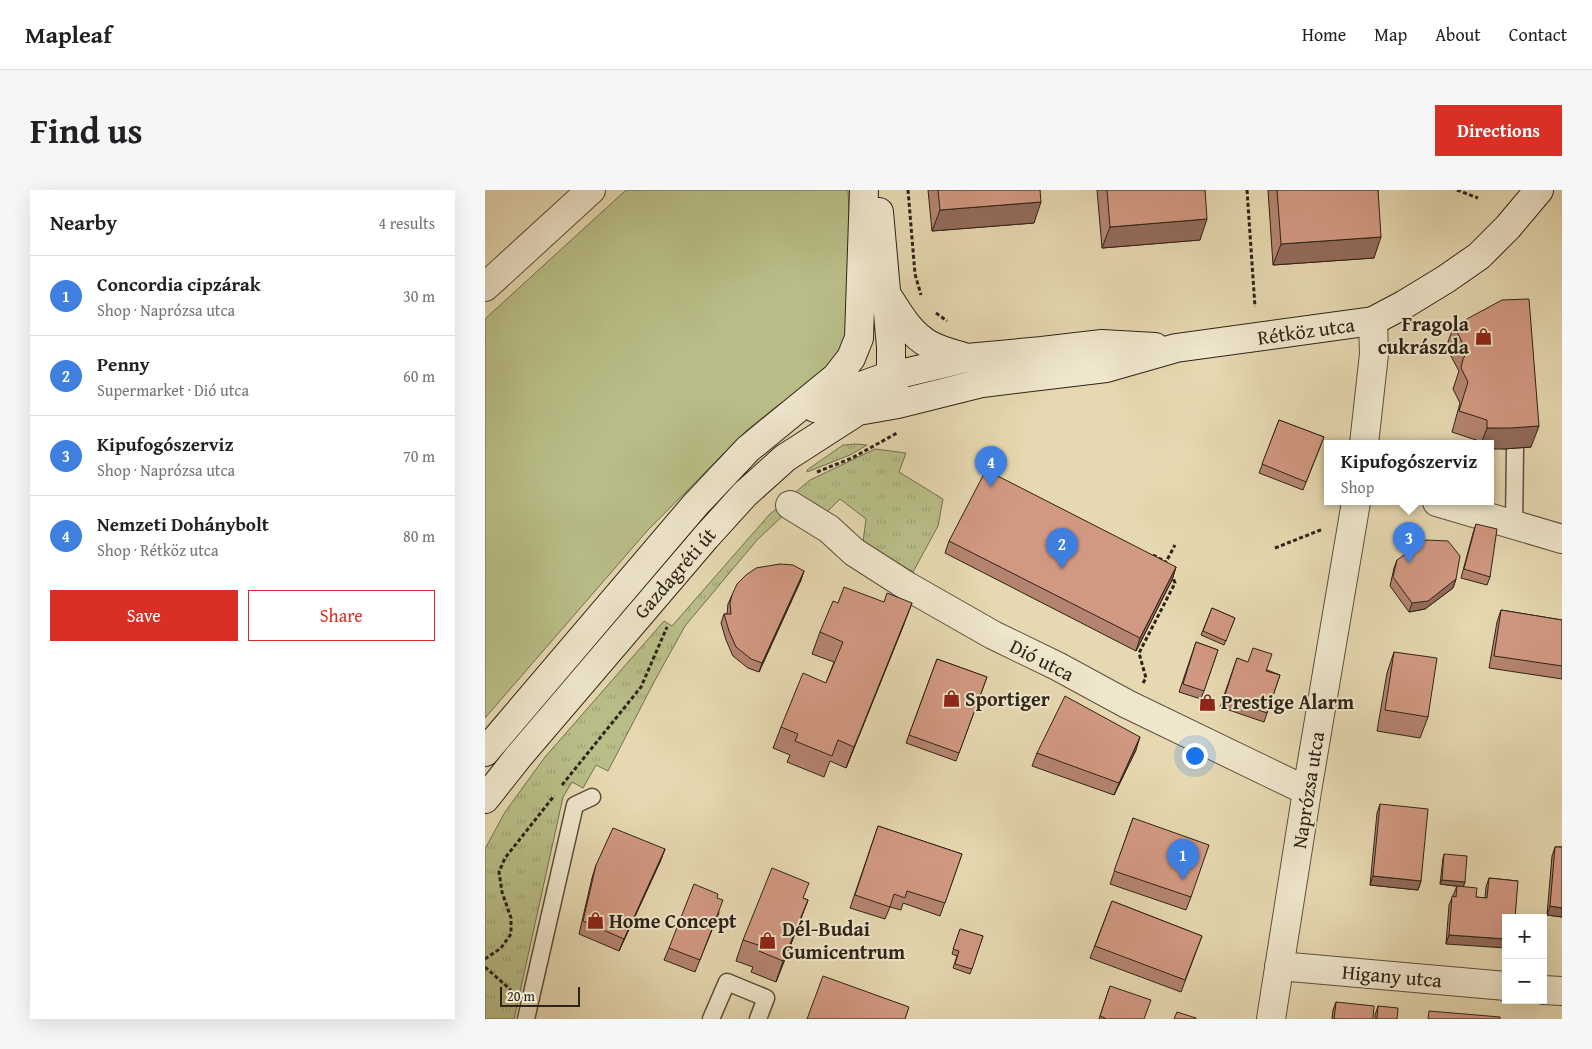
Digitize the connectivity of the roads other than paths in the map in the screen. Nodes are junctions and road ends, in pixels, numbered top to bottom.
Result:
1 (591, 190) edge
2 (864, 190) edge
3 (876, 190) edge
4 (1539, 190) edge
5 (863, 254) junction
6 (485, 287) edge
7 (885, 292) junction
8 (1373, 321) junction
9 (1176, 348) junction
10 (967, 358) junction
11 (889, 385) junction
12 (858, 411) joint
13 (766, 434) junction
14 (1364, 440) edge
15 (1515, 448) edge
16 (790, 505) dead end
17 (1447, 505) edge
18 (1355, 510) edge
19 (1515, 525) junction
20 (1562, 539) edge
21 (485, 752) edge
22 (1307, 791) junction
23 (592, 797) dead end
24 (485, 799) edge
25 (1279, 966) junction
26 (1502, 986) edge
27 (1547, 990) edge
28 (1562, 991) edge
29 (526, 1019) edge
30 (711, 1019) edge
31 (758, 1019) edge
32 (1271, 1019) edge

1 - 6 street
2 - 5 street, Gazdagréti út
3 - 7 street
4 - 8 street, Rétköz utca
5 - 11 street
5 - 13 street, Gazdagréti út
7 - 10 street
7 - 11 street
8 - 9 street, Rétköz utca
8 - 14 street
9 - 10 street, Rétköz utca
9 - 11 street, Rétköz utca
10 - 11 street, Rétköz utca
11 - 12 street, Rétköz utca
11 - 13 street, Gazdagréti út
12 - 24 street, Gazdagréti út
13 - 21 street, Gazdagréti út
15 - 19 lane
16 - 22 street, Dió utca
17 - 19 street
18 - 22 street, Naprózsa utca
19 - 20 street
22 - 25 street, Naprózsa utca
23 - 29 lane
25 - 26 street, Higany utca
25 - 32 street, Naprózsa utca
27 - 28 street
30 - 31 lane

